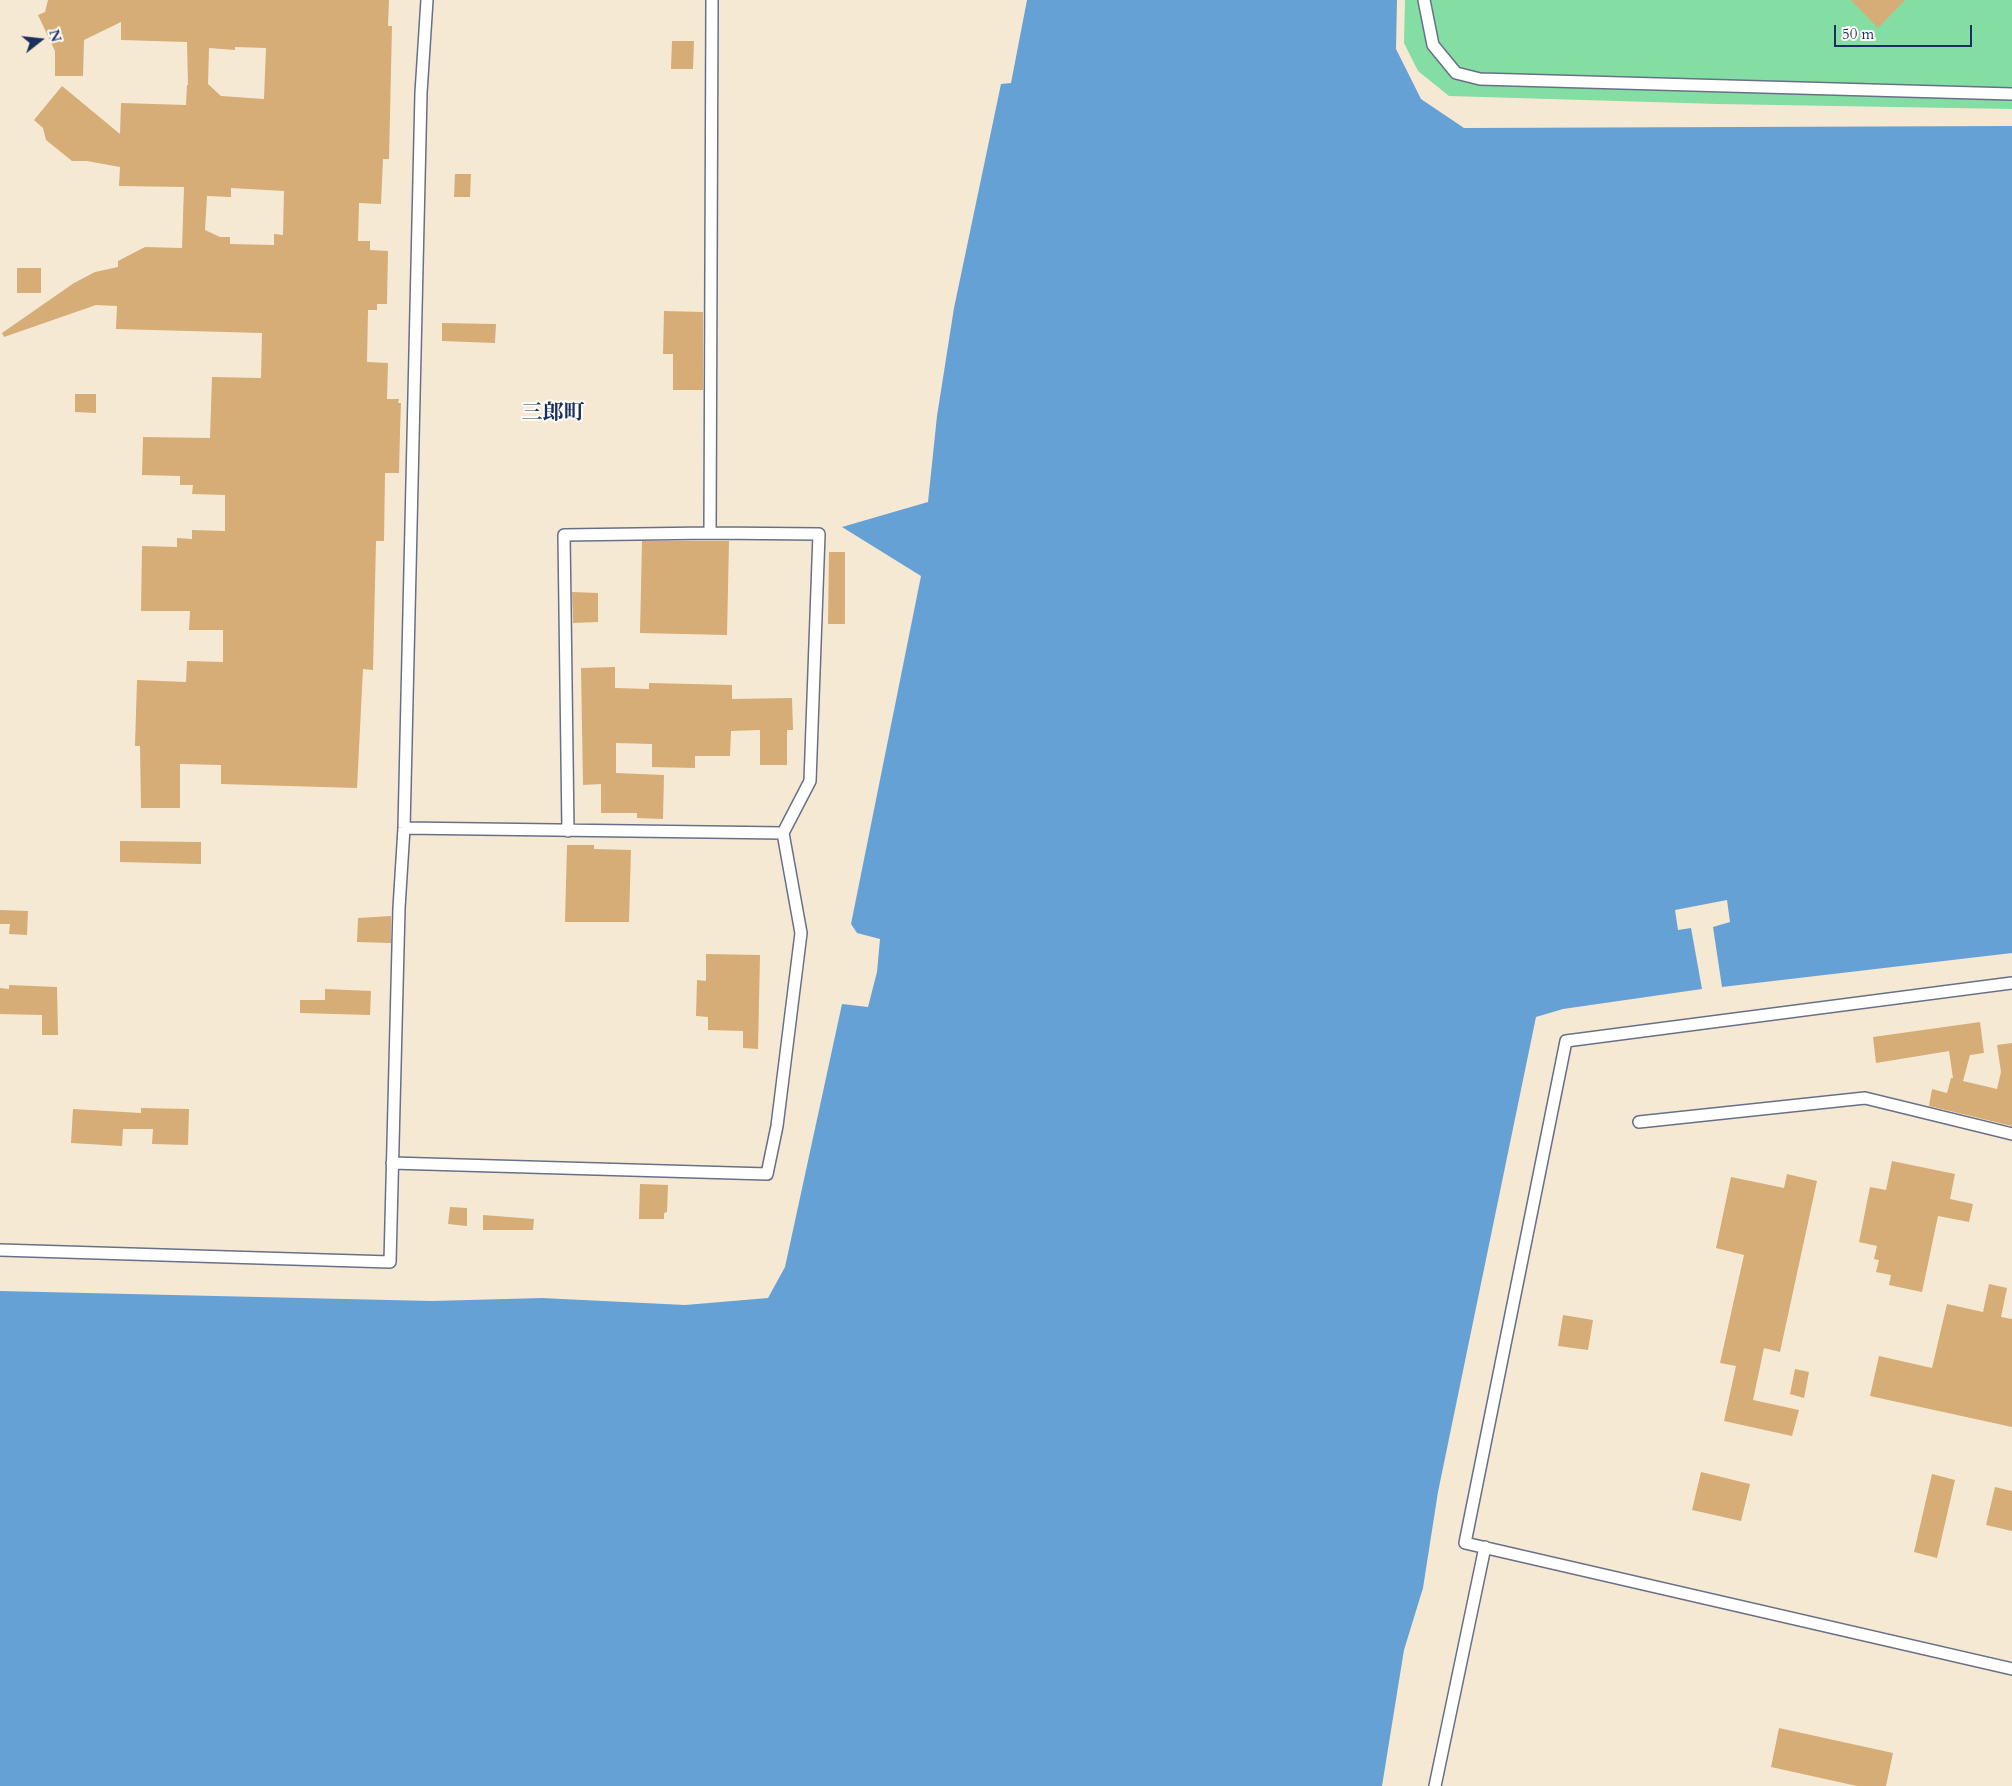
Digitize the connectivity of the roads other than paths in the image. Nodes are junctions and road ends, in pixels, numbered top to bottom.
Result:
1 (427, 0) edge
2 (712, 0) edge
3 (1424, 0) edge
4 (2012, 94) edge
5 (710, 533) junction
6 (404, 828) junction
7 (568, 831) junction
8 (783, 833) junction
9 (2012, 983) edge
10 (1640, 1122) dead end
11 (2012, 1134) edge
12 (392, 1163) junction
13 (0, 1250) edge
14 (1485, 1547) junction
15 (2012, 1669) edge
16 (1435, 1786) edge

1 - 6 lane
2 - 5 lane
3 - 4 lane
5 - 7 lane
5 - 8 lane
6 - 7 lane
6 - 12 lane
7 - 8 lane
8 - 12 lane
9 - 14 lane
10 - 11 lane
12 - 13 lane
14 - 15 lane
14 - 16 lane

